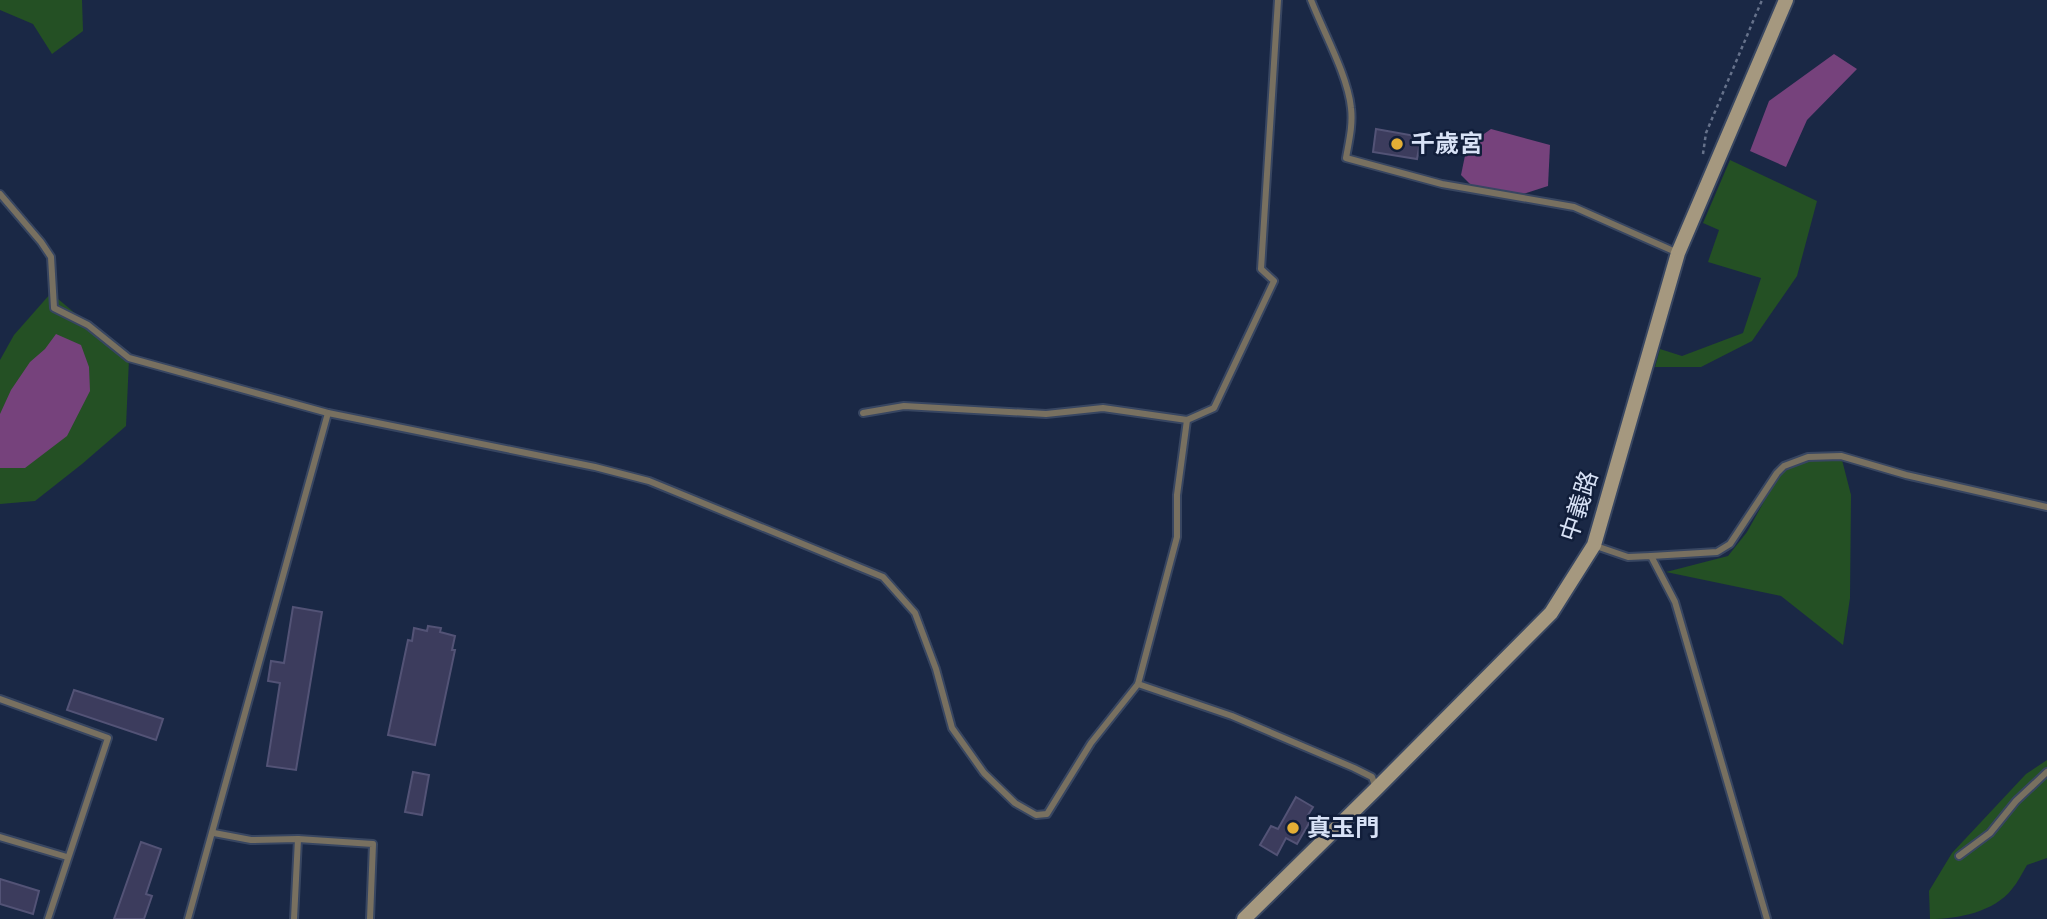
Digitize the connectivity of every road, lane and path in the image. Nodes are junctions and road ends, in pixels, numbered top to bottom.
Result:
1 (1278, 0) edge
2 (1311, 0) edge
3 (1762, 0) edge
4 (1786, 0) edge
5 (1703, 157) dead end
6 (0, 194) edge
7 (1678, 253) junction
8 (328, 413) junction
9 (863, 413) dead end
10 (1187, 420) junction
11 (2047, 507) edge
12 (1594, 545) junction
13 (1651, 556) junction
14 (1138, 684) junction
15 (0, 699) edge
16 (2047, 772) edge
17 (1376, 789) junction
18 (214, 833) junction
19 (0, 837) edge
20 (298, 839) junction
21 (1959, 856) dead end
22 (68, 858) junction
23 (48, 919) edge
24 (188, 919) edge
25 (294, 919) edge
26 (370, 919) edge
27 (1244, 919) edge
28 (1767, 919) edge

1 - 10 lane
2 - 7 lane
3 - 5 path
4 - 7 street, 中義路
6 - 8 lane
7 - 12 street, 中義路
8 - 14 lane
8 - 18 lane
9 - 10 lane
10 - 14 lane
11 - 13 lane
12 - 13 lane
12 - 17 street, 中義路
13 - 28 lane
14 - 17 lane
15 - 22 lane
16 - 21 lane
17 - 27 street, 中義路
18 - 20 lane
18 - 24 lane
19 - 22 lane
20 - 25 lane
20 - 26 lane
22 - 23 lane

